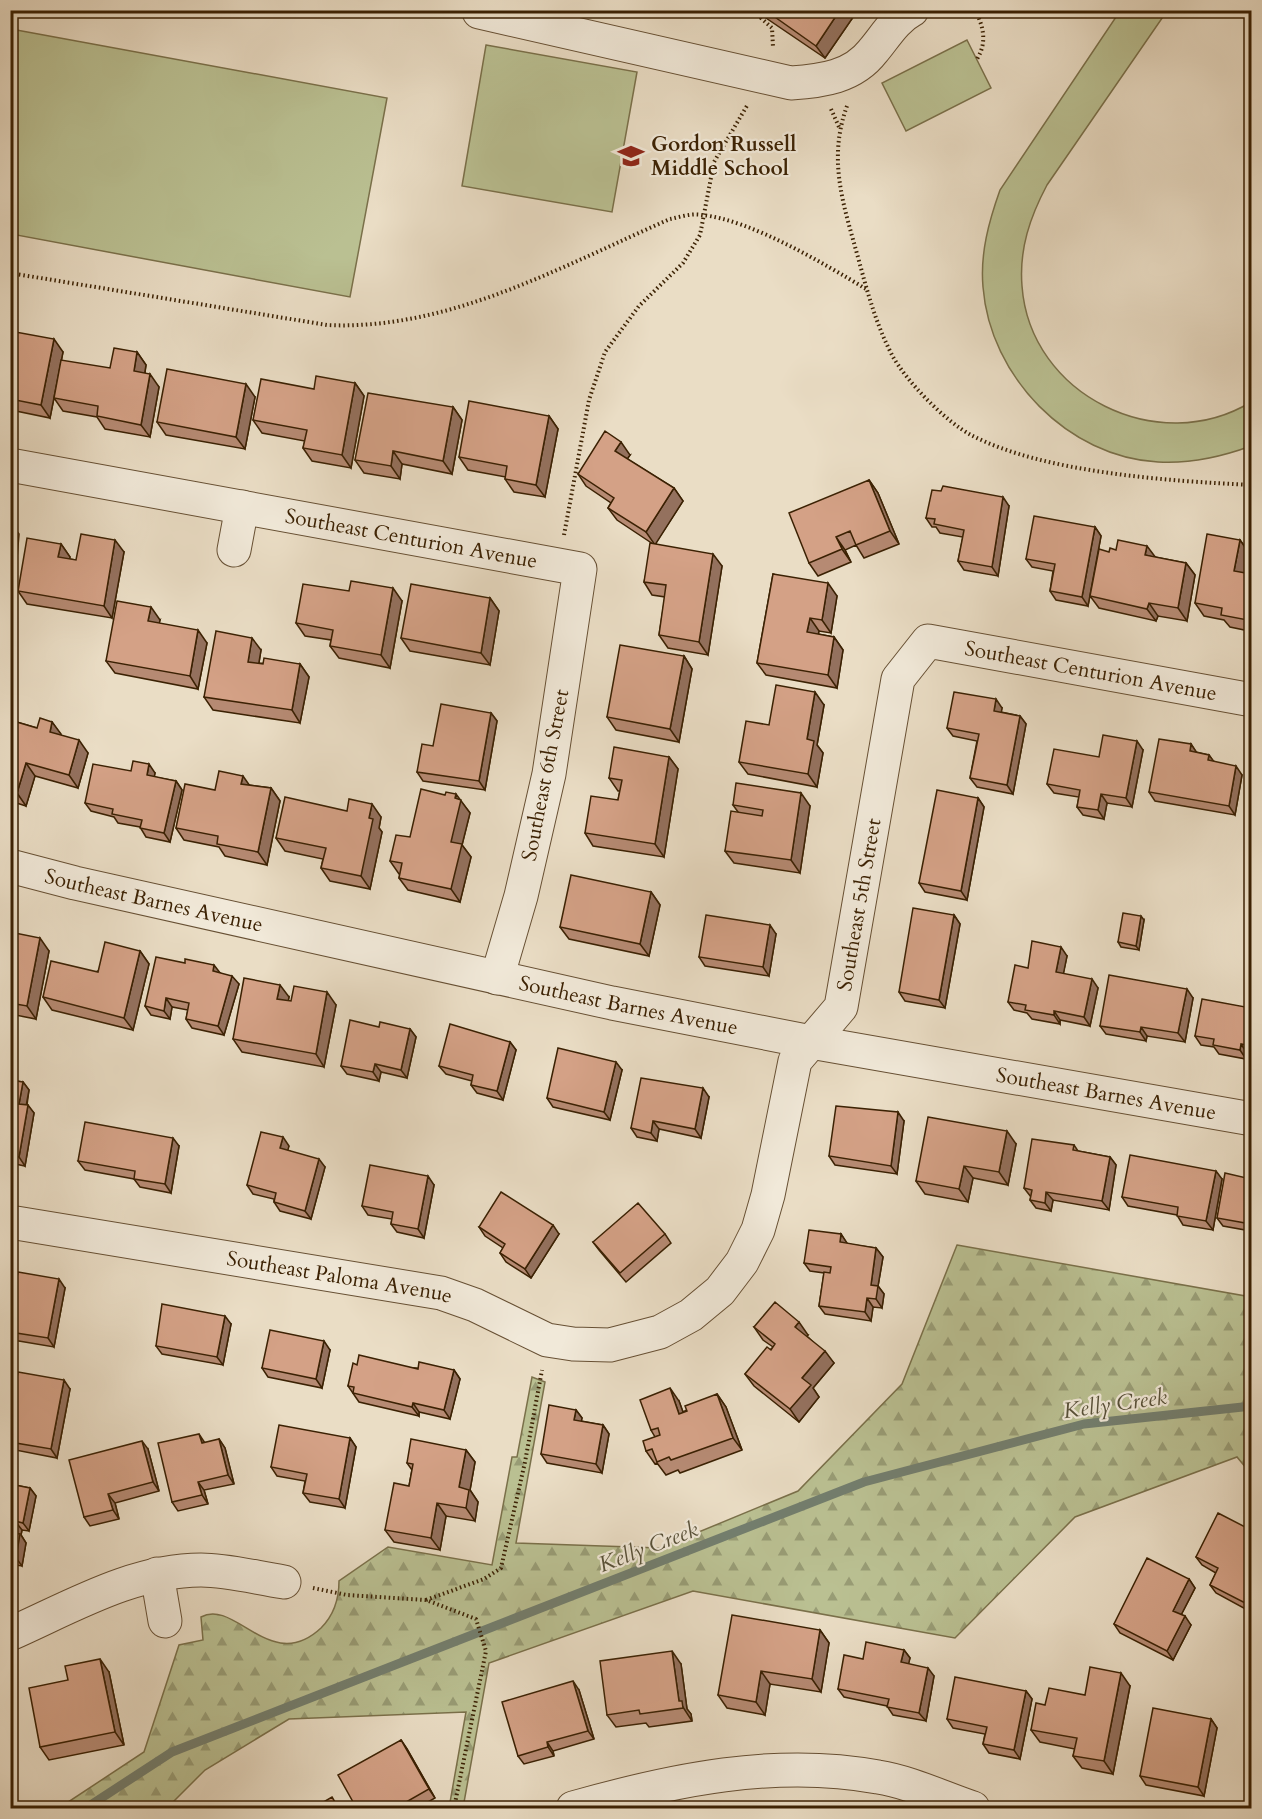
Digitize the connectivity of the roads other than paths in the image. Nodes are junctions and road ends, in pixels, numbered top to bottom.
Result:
1 (912, 10) edge
2 (479, 12) edge
3 (10, 465) edge
4 (242, 507) junction
5 (234, 550) dead end
6 (569, 568) joint
7 (928, 640) joint
8 (1251, 700) edge
9 (10, 866) edge
10 (497, 978) junction
11 (811, 1042) junction
12 (1251, 1119) edge
13 (10, 1222) edge
14 (660, 1332) joint
15 (158, 1574) junction
16 (284, 1582) road end
17 (165, 1621) dead end
18 (10, 1634) edge
19 (573, 1809) edge
20 (974, 1809) edge

1 - 2 street
3 - 4 street, Southeast Centurion Avenue
4 - 5 street
4 - 6 street, Southeast Centurion Avenue
6 - 10 street, Southeast 6th Street
7 - 8 street, Southeast Centurion Avenue
7 - 11 street, Southeast 5th Street
9 - 10 street, Southeast Barnes Avenue
10 - 11 street, Southeast Barnes Avenue
11 - 12 street, Southeast Barnes Avenue
11 - 14 street, Southeast 5th Street
13 - 14 street, Southeast Paloma Avenue
15 - 16 street
15 - 17 street
15 - 18 street
19 - 20 street

